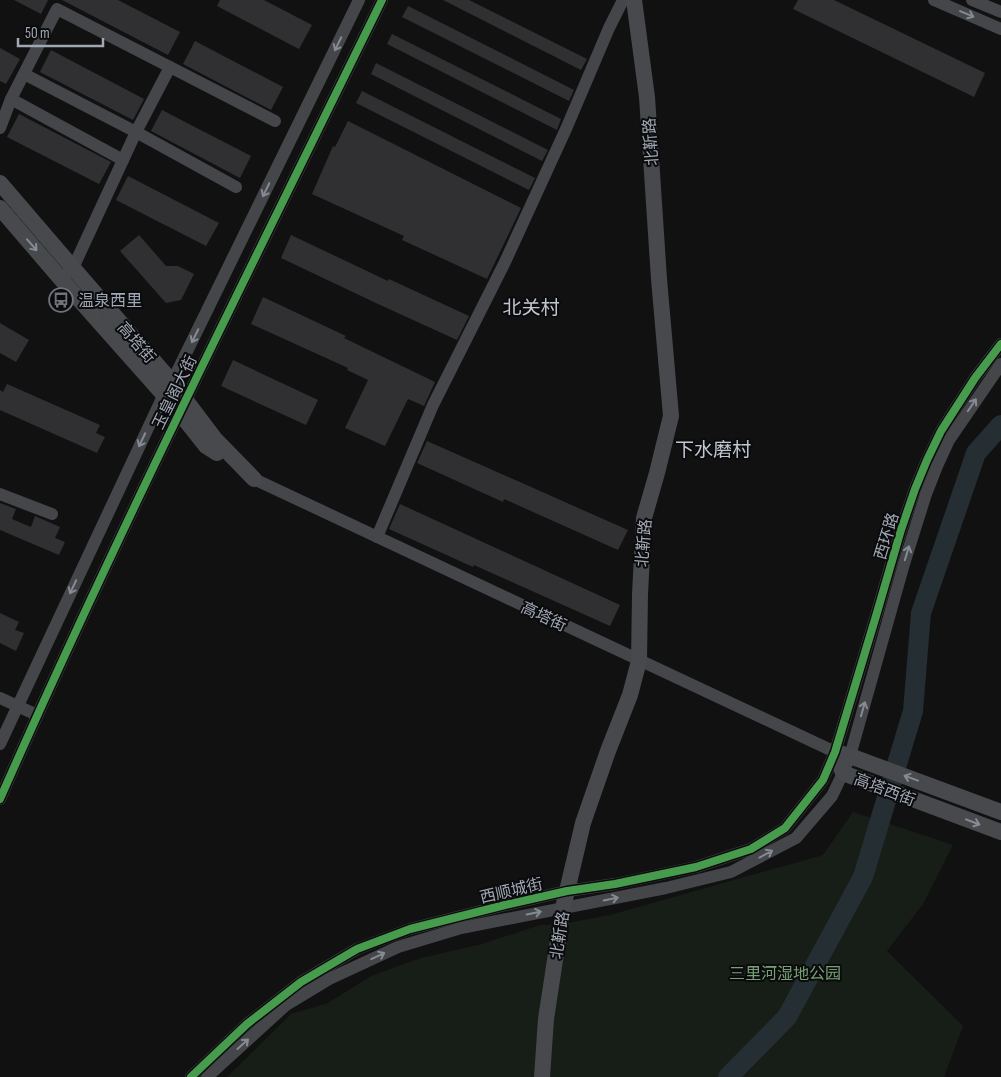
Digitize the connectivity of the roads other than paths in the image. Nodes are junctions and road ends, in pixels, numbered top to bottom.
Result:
1 (359, 0) edge
2 (382, 0) edge
3 (623, 0) edge
4 (634, 0) edge
5 (934, 0) edge
6 (972, 0) edge
7 (1001, 12) edge
8 (1001, 29) edge
9 (170, 67) junction
10 (24, 74) junction
11 (11, 99) junction
12 (275, 122) dead end
13 (0, 128) edge
14 (136, 132) junction
15 (123, 160) junction
16 (0, 183) edge
17 (236, 187) dead end
18 (0, 208) edge
19 (67, 274) junction
20 (1001, 344) edge
21 (1001, 364) edge
22 (168, 388) junction
23 (183, 405) junction
24 (254, 480) joint
25 (0, 494) edge
26 (52, 514) dead end
27 (377, 537) junction
28 (639, 660) junction
29 (0, 698) edge
30 (17, 706) junction
31 (37, 715) junction
32 (0, 744) edge
33 (842, 754) junction
34 (844, 773) junction
35 (0, 799) edge
36 (1001, 812) edge
37 (1001, 832) edge
38 (567, 891) junction
39 (563, 908) junction
40 (191, 1077) edge
41 (207, 1077) edge
42 (542, 1077) edge

1 -> 22 street, 玉皇阁大街
2 - 23 street, 玉皇阁大街
3 - 27 street
4 - 28 main road, 北靳路
5 -> 8 street
6 - 7 street
9 - 10 street
9 - 12 street
9 - 14 street
10 - 11 street
10 - 14 street
11 - 13 street
11 - 15 street
14 - 15 street
14 - 17 street
15 - 19 street
16 - 19 main road, 高塔街
18 -> 19 main road, 高塔街
19 - 22 main road, 高塔街
20 - 33 street, 西环路
33 -> 21 street, 西环路
22 - 23 main road, 高塔街
22 -> 30 street, 玉皇阁大街
23 - 24 main road, 高塔街
23 - 31 street, 玉皇阁大街
24 - 27 street, 高塔街
25 - 26 street
27 - 28 street, 高塔街
28 - 33 street, 高塔街
28 - 38 main road, 北靳路
29 - 30 street
30 - 31 street
30 - 32 street, 玉皇阁大街
31 - 35 street, 玉皇阁大街
33 - 34 main road, 高塔西街
36 -> 33 main road, 高塔西街
33 - 38 street, 西顺城街
34 -> 37 main road, 高塔西街
39 -> 34 street
38 - 39 main road, 北靳路
38 - 40 street, 西顺城街
41 -> 39 street, 西顺城街
39 - 42 main road, 北靳路

